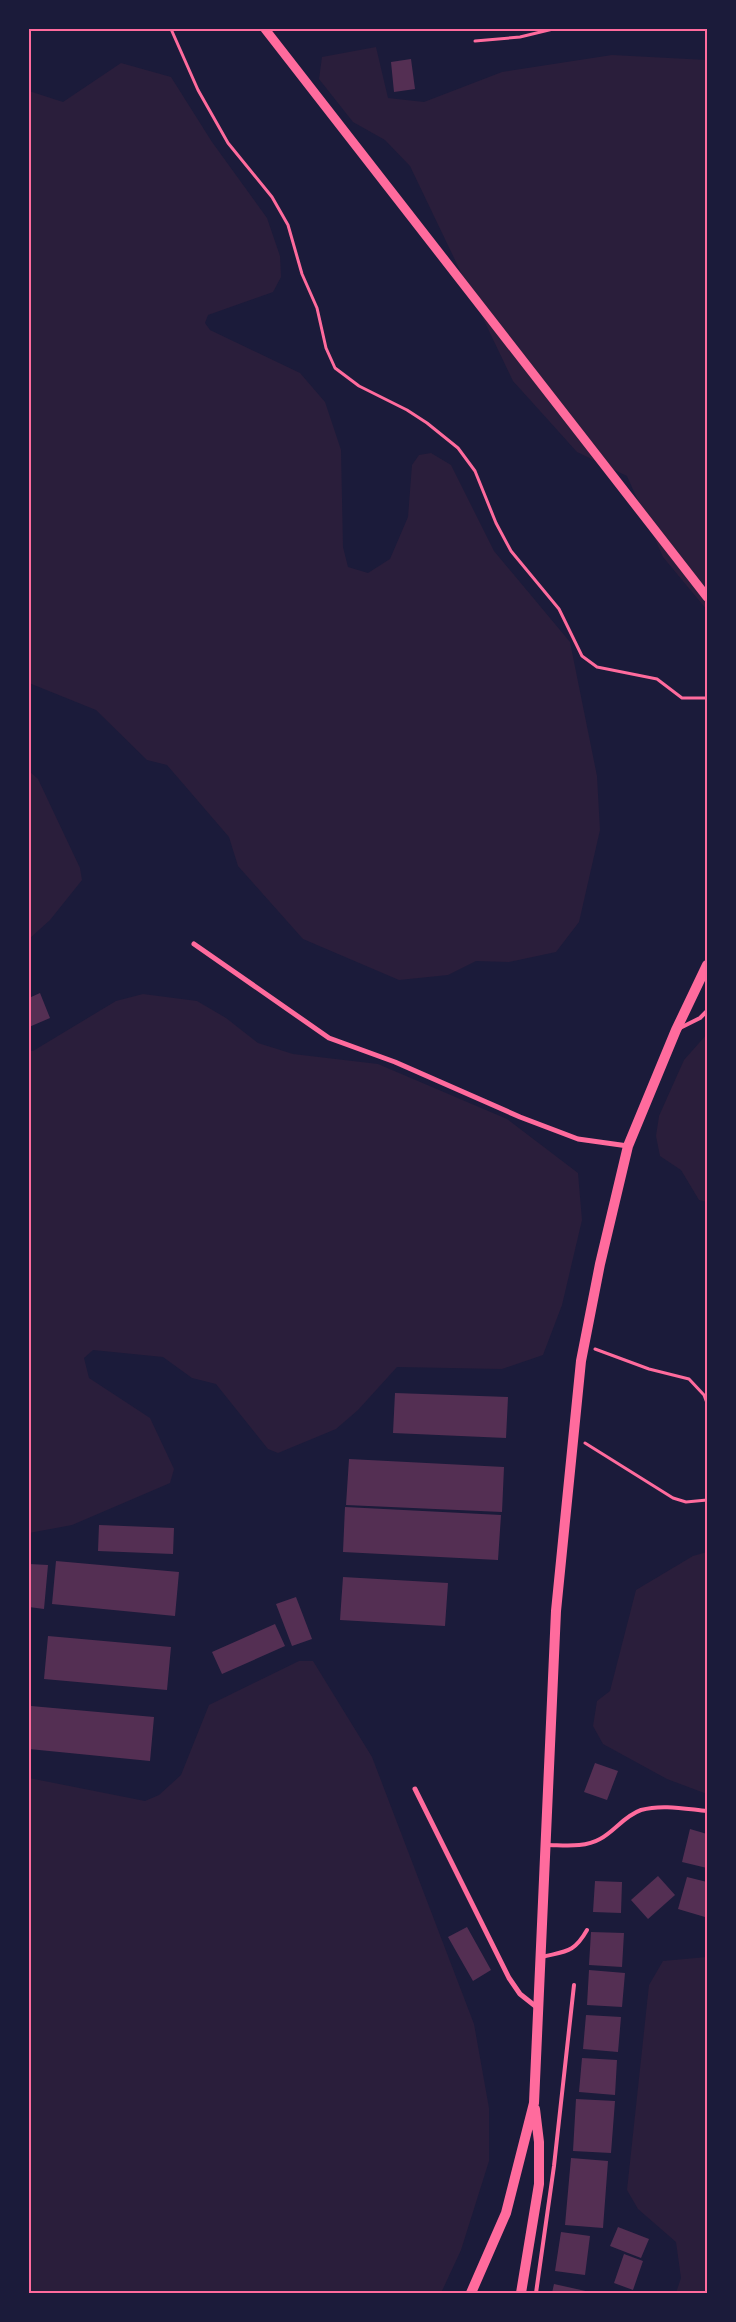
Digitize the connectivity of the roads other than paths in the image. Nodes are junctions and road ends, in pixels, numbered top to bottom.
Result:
1 (264, 29) edge
2 (707, 597) edge
3 (194, 944) dead end
4 (707, 965) edge
5 (707, 1011) edge
6 (676, 1030) junction
7 (628, 1146) junction
8 (415, 1789) dead end
9 (707, 1811) edge
10 (546, 1845) junction
11 (587, 1930) dead end
12 (542, 1957) junction
13 (574, 1986) dead end
14 (540, 2010) junction
15 (534, 2103) junction
16 (471, 2293) edge
17 (520, 2293) edge
18 (536, 2293) edge

1 - 2 street
3 - 7 street
4 - 6 main road
5 - 6 lane
6 - 7 main road
7 - 10 main road
8 - 14 street
9 - 10 lane
10 - 12 main road
11 - 12 lane
12 - 14 main road
13 - 18 lane
14 - 15 main road
15 - 16 main road
15 - 17 main road

